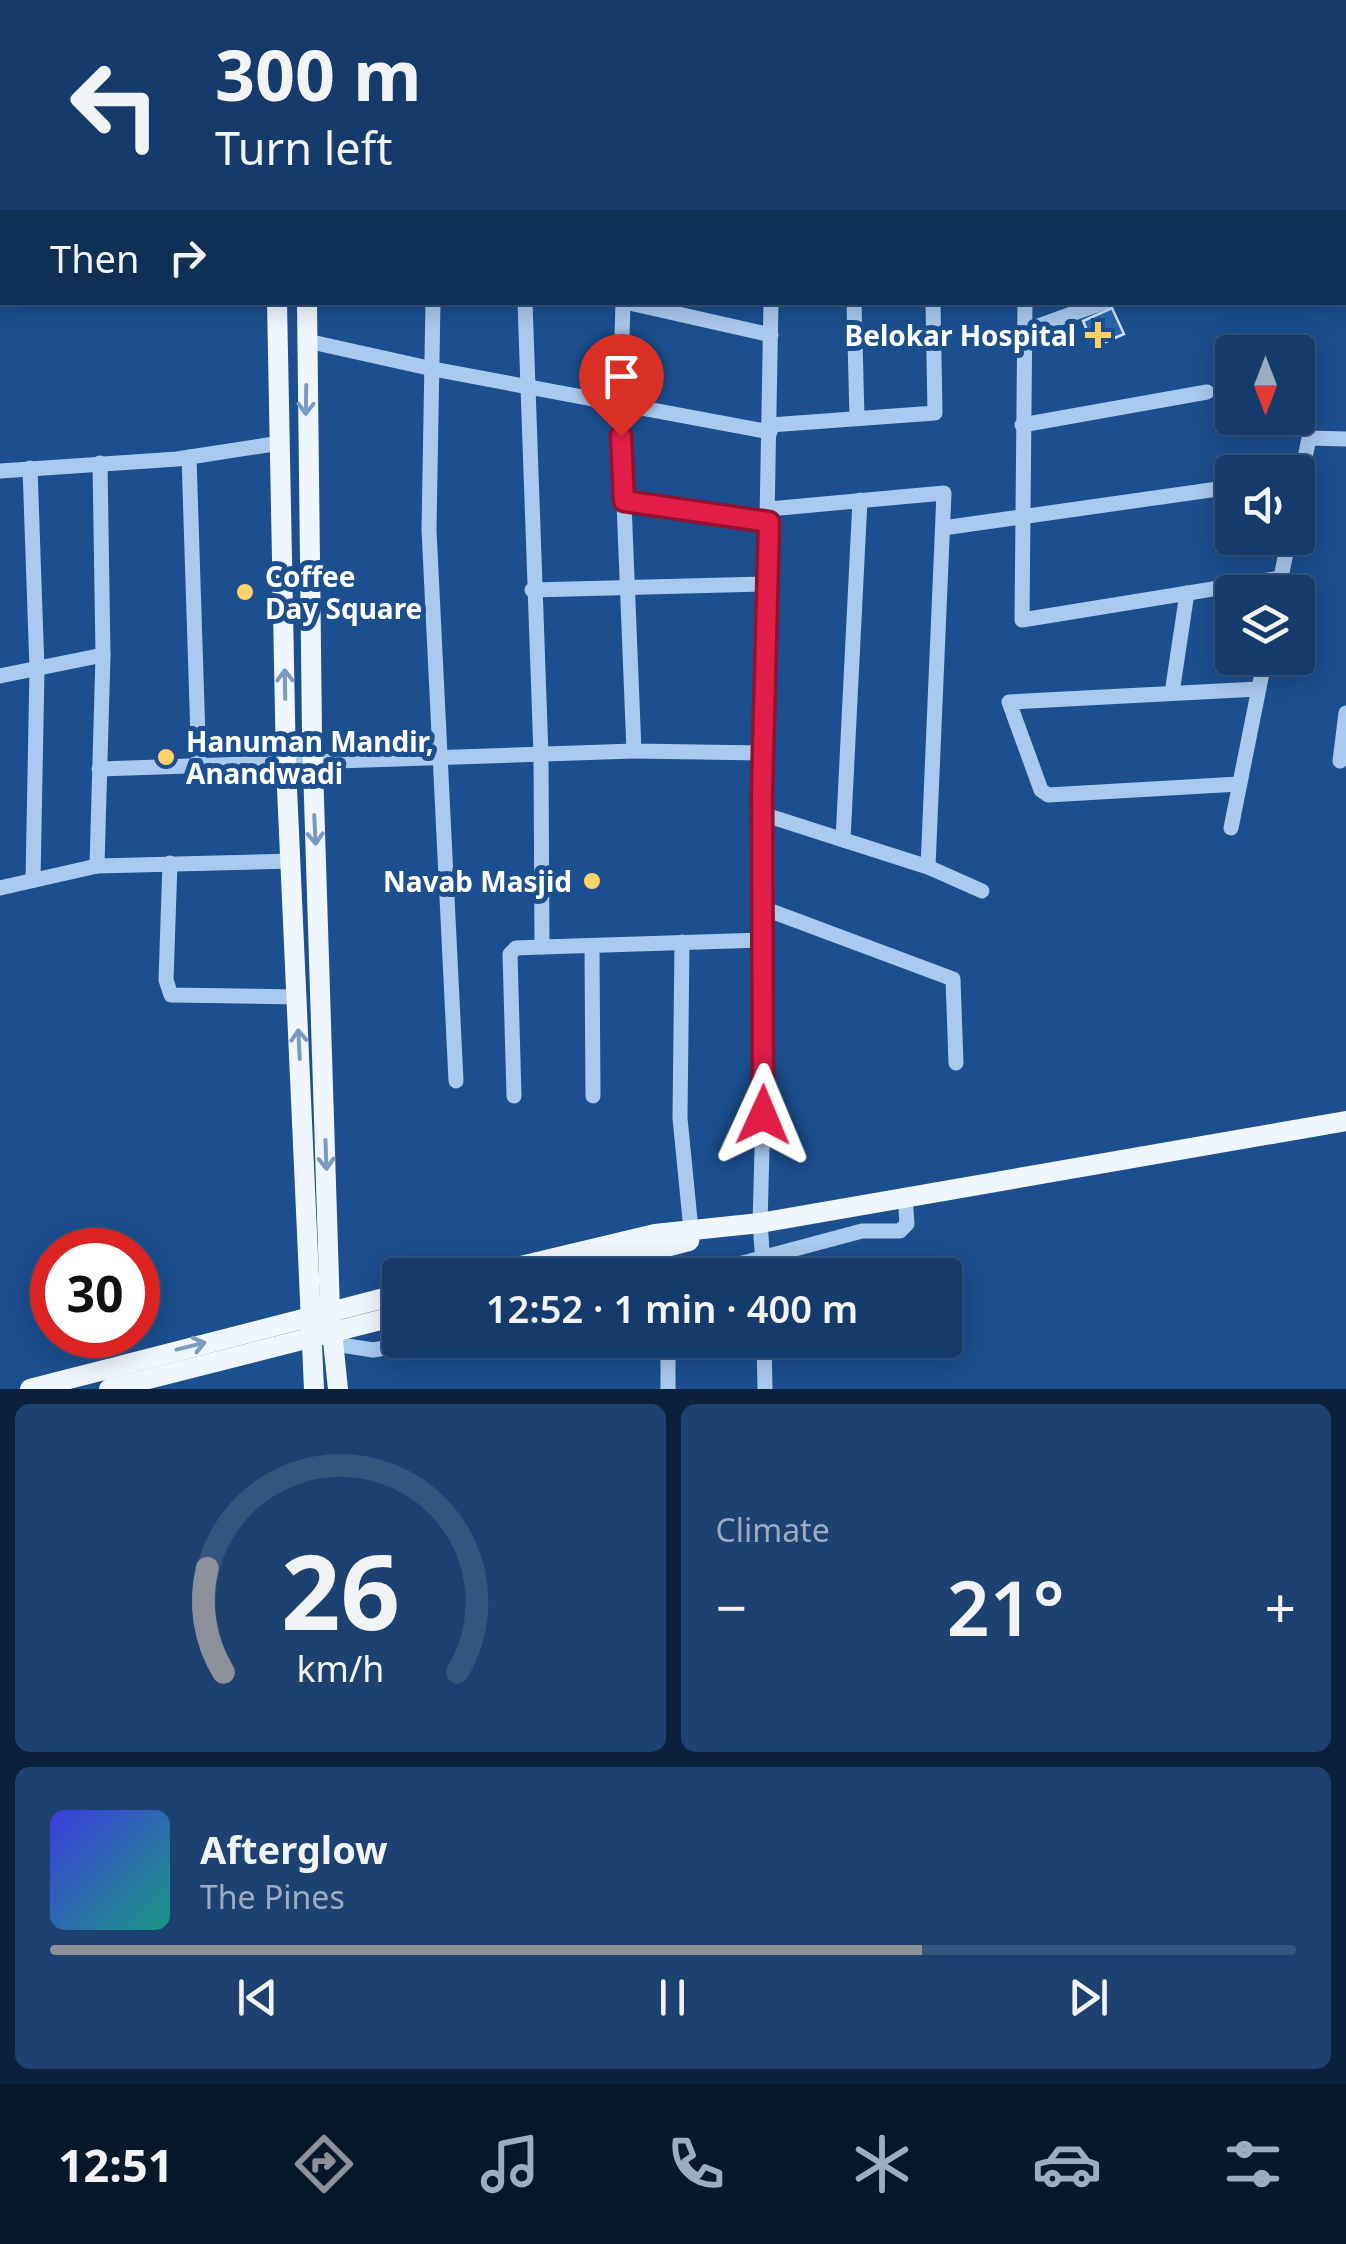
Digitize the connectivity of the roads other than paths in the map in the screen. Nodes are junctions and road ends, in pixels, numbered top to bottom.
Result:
1 (277, 305) edge
2 (306, 305) edge
3 (434, 305) edge
4 (525, 305) edge
5 (624, 305) edge
6 (637, 305) edge
7 (771, 305) edge
8 (854, 305) edge
9 (934, 305) edge
10 (1025, 305) edge
11 (1097, 305) edge
12 (1024, 330) junction
13 (772, 335) junction
14 (307, 341) junction
15 (433, 370) junction
16 (525, 386) junction
17 (1207, 392) dead end
18 (620, 404) junction
19 (857, 418) junction
20 (1022, 426) junction
21 (770, 428) junction
22 (1346, 439) edge
23 (280, 443) junction
24 (1305, 455) edge
25 (189, 457) junction
26 (100, 463) junction
27 (30, 468) junction
28 (0, 471) edge
29 (1215, 489) edge
30 (860, 500) junction
31 (624, 501) junction
32 (769, 515) junction
33 (1020, 518) junction
34 (959, 527) junction
35 (767, 584) junction
36 (626, 588) junction
37 (532, 590) junction
38 (1215, 591) edge
39 (1187, 593) junction
40 (103, 655) junction
41 (37, 668) junction
42 (1261, 675) edge
43 (0, 676) edge
44 (1258, 689) junction
45 (1172, 693) junction
46 (1346, 712) edge
47 (634, 750) junction
48 (763, 753) junction
49 (541, 754) junction
50 (440, 759) junction
51 (1340, 762) dead end
52 (312, 765) junction
53 (286, 766) junction
54 (98, 769) junction
55 (199, 769) junction
56 (1239, 784) junction
57 (762, 814) junction
58 (1231, 828) dead end
59 (842, 840) junction
60 (291, 861) junction
61 (170, 863) junction
62 (98, 866) junction
63 (928, 867) junction
64 (34, 880) junction
65 (0, 888) edge
66 (982, 891) dead end
67 (762, 908) junction
68 (763, 940) junction
69 (682, 942) junction
70 (542, 947) junction
71 (592, 947) junction
72 (297, 997) junction
73 (956, 1062) dead end
74 (456, 1081) dead end
75 (514, 1096) dead end
76 (593, 1096) dead end
77 (1346, 1120) edge
78 (905, 1196) junction
79 (760, 1223) junction
80 (692, 1235) junction
81 (555, 1258) edge
82 (616, 1258) edge
83 (763, 1258) edge
84 (788, 1258) edge
85 (382, 1302) edge
86 (382, 1318) edge
87 (325, 1328) junction
88 (382, 1348) edge
89 (668, 1358) edge
90 (764, 1358) edge
91 (30, 1389) edge
92 (109, 1389) edge
93 (314, 1389) edge
94 (338, 1389) edge
95 (668, 1389) edge
96 (764, 1389) edge

1 - 23 main road
2 - 14 main road
3 - 15 street
4 - 16 street
5 - 18 street
6 - 13 street
7 - 13 street
8 - 19 street
9 - 19 street
10 - 12 street
11 - 12 street
12 - 20 street
13 - 21 street
14 - 15 street
14 -> 52 main road
15 - 16 street
15 - 50 street
16 - 18 street
16 - 37 street
17 - 20 street
18 - 21 street
18 - 31 street
19 - 21 street
20 - 33 street
21 - 32 street
22 - 24 street
23 - 25 street
53 -> 23 main road
25 - 26 street
25 - 55 street
26 - 27 street
26 - 40 street
27 - 28 street
27 - 41 street
29 - 33 street
30 - 32 street
30 - 34 street
30 - 59 street
31 - 32 street
31 - 36 street
32 - 35 street
33 - 34 street
33 - 39 street
34 - 63 street
35 - 36 street
35 - 48 street
36 - 37 street
36 - 47 street
37 - 49 street
38 - 39 street
39 - 45 street
40 - 41 street
40 - 54 street
41 - 43 street
41 - 64 street
42 - 44 street
44 - 45 street
44 - 56 street
45 - 56 street
46 - 51 street
47 - 48 street
47 - 49 street
48 - 57 street
49 - 50 street
49 - 70 street
50 - 52 street
50 - 74 street
52 - 53 street
52 -> 87 main road
53 - 55 street
53 - 60 main road
54 - 55 street
54 - 62 street
56 - 58 street
57 - 59 street
57 - 67 street
59 - 63 street
60 - 61 street
60 - 72 main road
61 - 62 street
61 - 72 street
62 - 64 street
63 - 66 street
64 - 65 street
67 - 68 street
67 - 73 street
68 - 69 street
68 - 79 street
69 - 71 street
69 - 80 street
70 - 71 street
70 - 75 street
71 - 76 street
87 -> 72 main road
77 - 78 main road
78 - 79 main road
78 - 84 street
79 - 80 main road
79 - 83 street
80 - 81 main road
80 - 82 main road
85 - 87 main road
86 - 87 main road
87 - 88 street
91 -> 87 main road
87 - 92 main road
87 - 93 main road
87 - 94 main road
89 - 95 street
90 - 96 street

